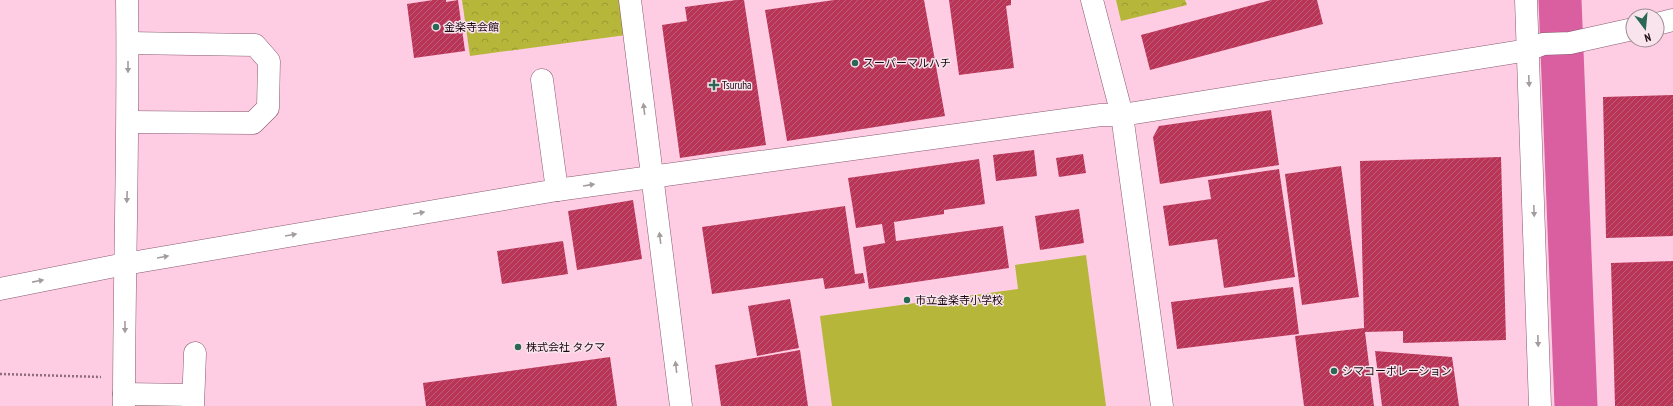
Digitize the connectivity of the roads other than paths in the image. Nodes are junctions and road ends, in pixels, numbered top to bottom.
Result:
1 (127, 0) edge
2 (630, 0) edge
3 (1092, 0) edge
4 (1526, 0) edge
5 (1625, 31) edge
6 (128, 43) junction
7 (1528, 50) junction
8 (542, 80) dead end
9 (1122, 115) junction
10 (128, 122) junction
11 (652, 175) junction
12 (557, 190) junction
13 (125, 264) junction
14 (0, 289) edge
15 (195, 353) dead end
16 (124, 392) edge
17 (193, 400) edge
18 (681, 406) edge
19 (1162, 406) edge
20 (1540, 406) edge

1 - 6 street
11 -> 2 street
3 - 9 street
4 - 7 street
5 - 7 street
6 -> 10 street
6 - 10 street
7 - 9 street
7 -> 20 street
8 - 12 street
9 - 11 street
9 - 19 street
10 -> 13 street
12 -> 11 street
18 -> 11 street
13 -> 12 street
14 -> 13 street
13 -> 16 street
15 - 17 street
16 - 17 street

